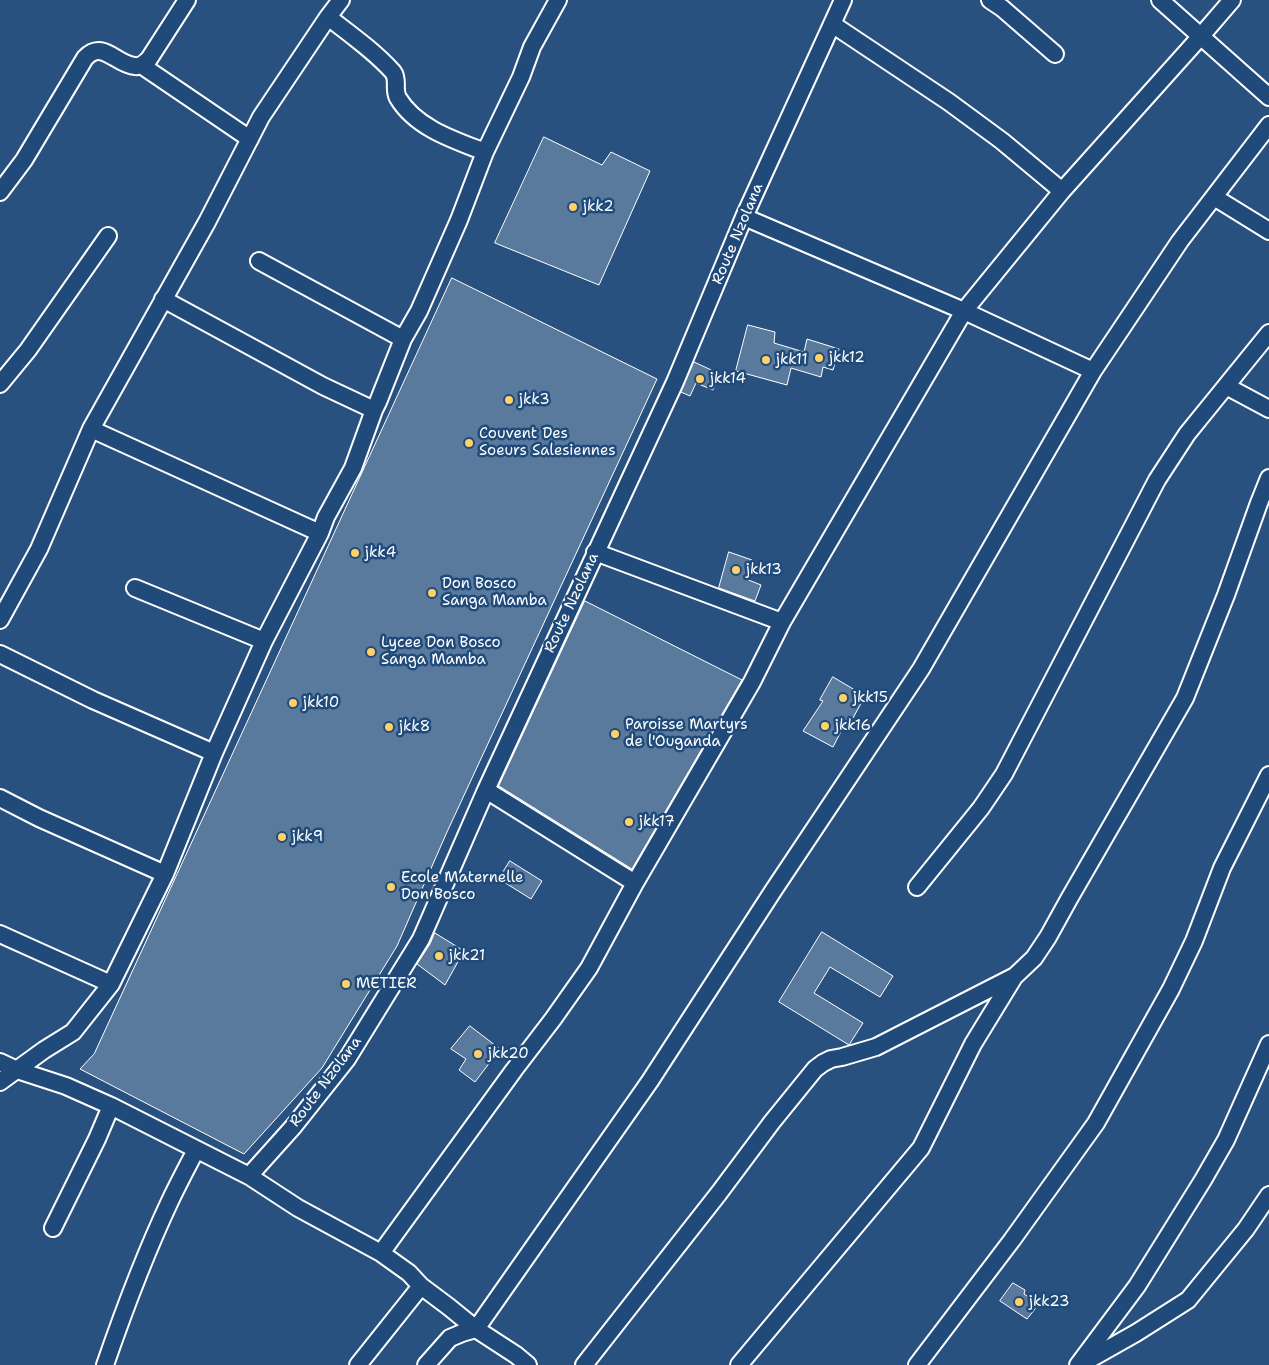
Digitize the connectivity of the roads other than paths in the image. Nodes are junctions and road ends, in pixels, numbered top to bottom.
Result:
1 (187, 0) edge
2 (341, 0) edge
3 (558, 0) edge
4 (843, 0) edge
5 (990, 0) edge
6 (1160, 0) edge
7 (1232, 0) edge
8 (328, 17) junction
9 (832, 24) junction
10 (1201, 36) junction
11 (1056, 54) dead end
12 (141, 65) junction
13 (1269, 97) edge
14 (1269, 125) edge
15 (250, 139) junction
16 (485, 152) junction
17 (1062, 191) junction
18 (0, 192) edge
19 (1214, 197) junction
20 (744, 217) junction
21 (1269, 231) edge
22 (108, 236) dead end
23 (259, 261) dead end
24 (163, 299) junction
25 (964, 311) junction
26 (1269, 333) edge
27 (403, 339) junction
28 (1093, 371) junction
29 (0, 384) edge
30 (1226, 386) junction
31 (1269, 409) edge
32 (374, 410) junction
33 (91, 429) junction
34 (1269, 478) edge
35 (320, 533) junction
36 (595, 552) junction
37 (135, 588) dead end
38 (0, 620) edge
39 (782, 622) junction
40 (264, 641) junction
41 (0, 654) edge
42 (214, 753) junction
43 (1269, 775) edge
44 (486, 790) junction
45 (0, 798) edge
46 (165, 874) junction
47 (635, 884) junction
48 (917, 887) dead end
49 (0, 934) edge
50 (1015, 976) junction
51 (112, 984) junction
52 (1269, 1044) edge
53 (0, 1062) edge
54 (17, 1070) junction
55 (0, 1082) edge
56 (111, 1106) junction
57 (196, 1150) junction
58 (249, 1176) junction
59 (1269, 1196) edge
60 (53, 1228) dead end
61 (381, 1253) junction
62 (421, 1286) junction
63 (476, 1329) junction
64 (105, 1365) edge
65 (358, 1365) edge
66 (426, 1365) edge
67 (528, 1365) edge
68 (584, 1365) edge
69 (739, 1365) edge
70 (917, 1365) edge
71 (1078, 1365) edge

1 - 12 street
2 - 8 street
3 - 16 street
4 - 9 street, Route Nzolana
5 - 11 street
6 - 10 street
7 - 10 street
8 - 15 street
8 - 16 street
9 - 17 street
9 - 20 street, Route Nzolana
10 - 13 street
10 - 17 street
12 - 15 street
12 - 18 street
14 - 19 street
15 - 24 street
16 - 27 street
17 - 25 street
19 - 21 street
19 - 28 street
20 - 25 street
20 - 36 street, Route Nzolana
22 - 29 street
23 - 27 street
24 - 32 street
24 - 33 street
25 - 28 street
25 - 39 street
26 - 30 street
27 - 32 street
28 - 63 street
30 - 31 street
30 - 48 street
32 - 35 street
33 - 35 street
33 - 38 street
34 - 50 street
35 - 40 street
36 - 39 street
36 - 44 street, Route Nzolana
37 - 40 street
39 - 47 street
40 - 42 street
41 - 42 street
42 - 46 street
43 - 70 street
44 - 47 street
44 - 58 street, Route Nzolana
45 - 46 street
46 - 51 street
47 - 61 street
49 - 51 street
50 - 68 street
50 - 69 street
51 - 54 street
52 - 71 street
53 - 54 street
54 - 55 street
54 - 56 street
56 - 57 street
56 - 60 street
57 - 58 street
57 - 64 street
58 - 61 street
59 - 71 street
61 - 62 street
62 - 63 street
62 - 65 street
63 - 66 street
63 - 67 street

